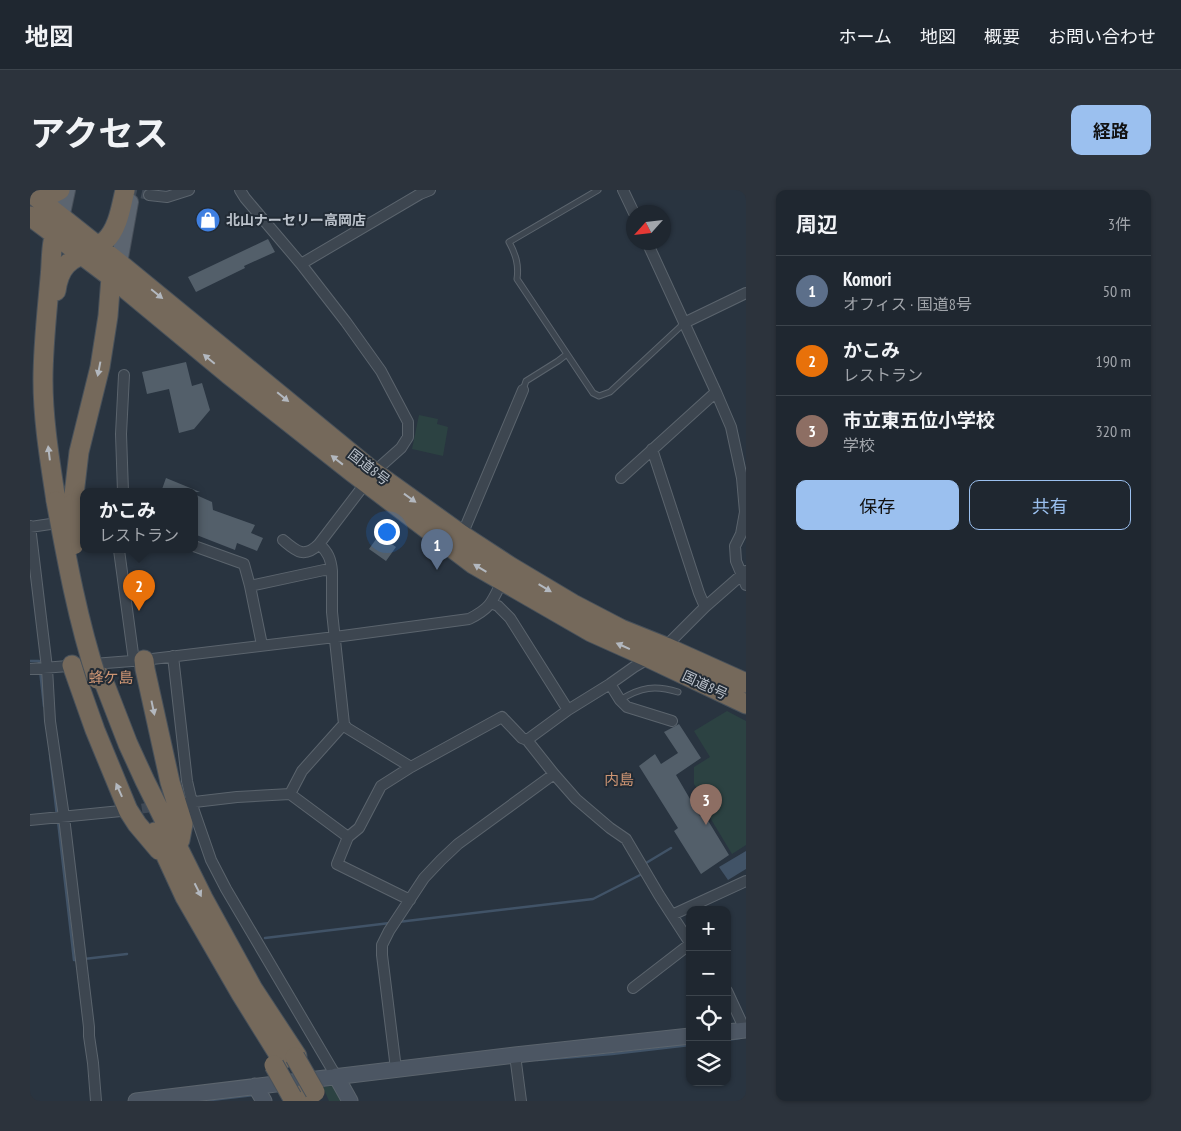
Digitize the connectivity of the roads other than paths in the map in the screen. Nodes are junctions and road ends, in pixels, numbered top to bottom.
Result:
1 (60, 190) edge
2 (66, 190) edge
3 (125, 190) edge
4 (132, 190) edge
5 (189, 190) edge
6 (240, 190) edge
7 (430, 190) edge
8 (598, 190) edge
9 (623, 190) edge
10 (33, 194) edge
11 (149, 195) dead end
12 (630, 205) edge
13 (30, 216) edge
14 (61, 218) junction
15 (56, 237) junction
16 (96, 245) junction
17 (651, 250) edge
18 (80, 255) junction
19 (301, 264) junction
20 (115, 266) junction
21 (746, 293) edge
22 (161, 319) junction
23 (107, 320) junction
24 (684, 323) junction
25 (44, 343) junction
26 (567, 354) junction
27 (124, 375) dead end
28 (523, 390) joint
29 (716, 392) junction
30 (652, 449) junction
31 (744, 476) edge
32 (370, 477) junction
33 (621, 478) dead end
34 (123, 488) edge
35 (65, 502) junction
36 (80, 520) edge
37 (30, 527) edge
38 (462, 535) junction
39 (283, 540) dead end
40 (319, 544) junction
41 (198, 547) edge
42 (119, 553) edge
43 (332, 571) junction
44 (744, 573) edge
45 (502, 582) junction
46 (746, 585) edge
47 (250, 586) junction
48 (491, 603) junction
49 (704, 607) junction
50 (335, 637) junction
51 (262, 645) junction
52 (666, 647) junction
53 (174, 656) junction
54 (649, 658) junction
55 (139, 660) junction
56 (72, 665) junction
57 (39, 669) edge
58 (99, 678) junction
59 (746, 683) edge
60 (610, 684) junction
61 (678, 692) dead end
62 (620, 700) junction
63 (746, 704) edge
64 (568, 710) junction
65 (672, 721) dead end
66 (344, 724) junction
67 (527, 740) junction
68 (411, 767) junction
69 (554, 774) junction
70 (290, 794) junction
71 (187, 803) junction
72 (121, 811) tunnel mouth
73 (59, 818) junction
74 (30, 820) edge
75 (348, 837) junction
76 (176, 847) junction
77 (174, 874) junction
78 (746, 881) edge
79 (410, 900) junction
80 (672, 915) junction
81 (686, 937) edge
82 (686, 946) edge
83 (633, 988) dead end
84 (729, 996) edge
85 (746, 1031) edge
86 (731, 1032) edge
87 (686, 1036) edge
88 (515, 1055) junction
89 (287, 1059) junction
90 (396, 1069) junction
91 (336, 1076) junction
92 (255, 1086) junction
93 (309, 1097) edge
94 (187, 1098) edge
95 (96, 1101) edge
96 (136, 1101) edge
97 (264, 1101) edge
98 (350, 1101) edge
99 (521, 1101) edge

1 - 10 highway
2 - 14 main road
3 - 16 highway
4 - 20 main road
5 - 11 street
6 - 19 street
7 - 19 street
8 - 26 lane
9 - 12 street
10 - 14 highway, 国道8号
13 - 15 highway, 国道8号
14 - 15 highway
14 - 16 highway, 国道8号
15 - 16 highway
15 - 18 highway, 国道8号
15 - 25 highway
16 - 20 highway, 国道8号
17 - 24 street
18 - 20 highway, 国道8号
18 - 25 highway
19 - 32 street
20 - 22 highway, 国道8号
20 - 23 highway
20 -> 32 highway, 国道8号
21 - 24 street
22 - 23 highway
32 -> 22 highway, 国道8号
23 -> 35 highway
24 - 26 lane
24 - 29 street
35 -> 25 highway
26 - 28 lane
27 - 34 street
28 - 38 street
29 - 30 street
29 - 31 street
30 - 33 street
30 - 49 street
31 - 44 street
32 -> 38 highway, 国道8号
32 - 40 street
45 -> 32 highway, 国道8号
35 - 58 highway, bridge
36 - 37 street
37 - 57 street
38 -> 52 highway, 国道8号
39 - 40 street
40 - 43 street
41 - 47 street
42 - 55 street
43 - 47 street
43 - 50 street
44 - 46 street
44 - 49 street
45 - 48 street
54 -> 45 highway, 国道8号
47 - 51 street
48 - 50 street
48 - 64 street
49 - 52 street
50 - 51 street
50 - 66 street
51 - 53 street
52 - 54 street
52 - 59 highway, 国道8号
53 - 55 street
53 - 71 street
54 - 60 street
54 - 63 highway, 国道8号
55 - 56 street
55 -> 76 highway
56 - 57 street
77 -> 56 highway
57 - 73 street
58 - 76 highway
58 - 77 highway
60 - 62 street
60 - 64 street
61 - 62 lane
62 - 65 street
64 - 67 street
66 - 68 street
66 - 70 street
67 - 68 street
67 - 69 street
68 - 75 street
69 - 79 street
69 - 80 street
70 - 71 street
70 - 75 street
71 - 91 street
72 - 73 street
73 - 74 street
73 - 95 street
75 - 79 street
76 -> 89 highway
77 - 89 highway
78 - 80 street
79 - 90 street
80 - 81 street
82 - 83 street
84 - 85 street
85 - 86 street
87 - 88 street
88 - 90 street
88 - 99 street
89 - 93 highway, bridge
89 - 93 highway, bridge
90 - 91 street
91 - 92 street
91 - 98 street
92 - 94 street
92 - 97 street
94 - 96 street

